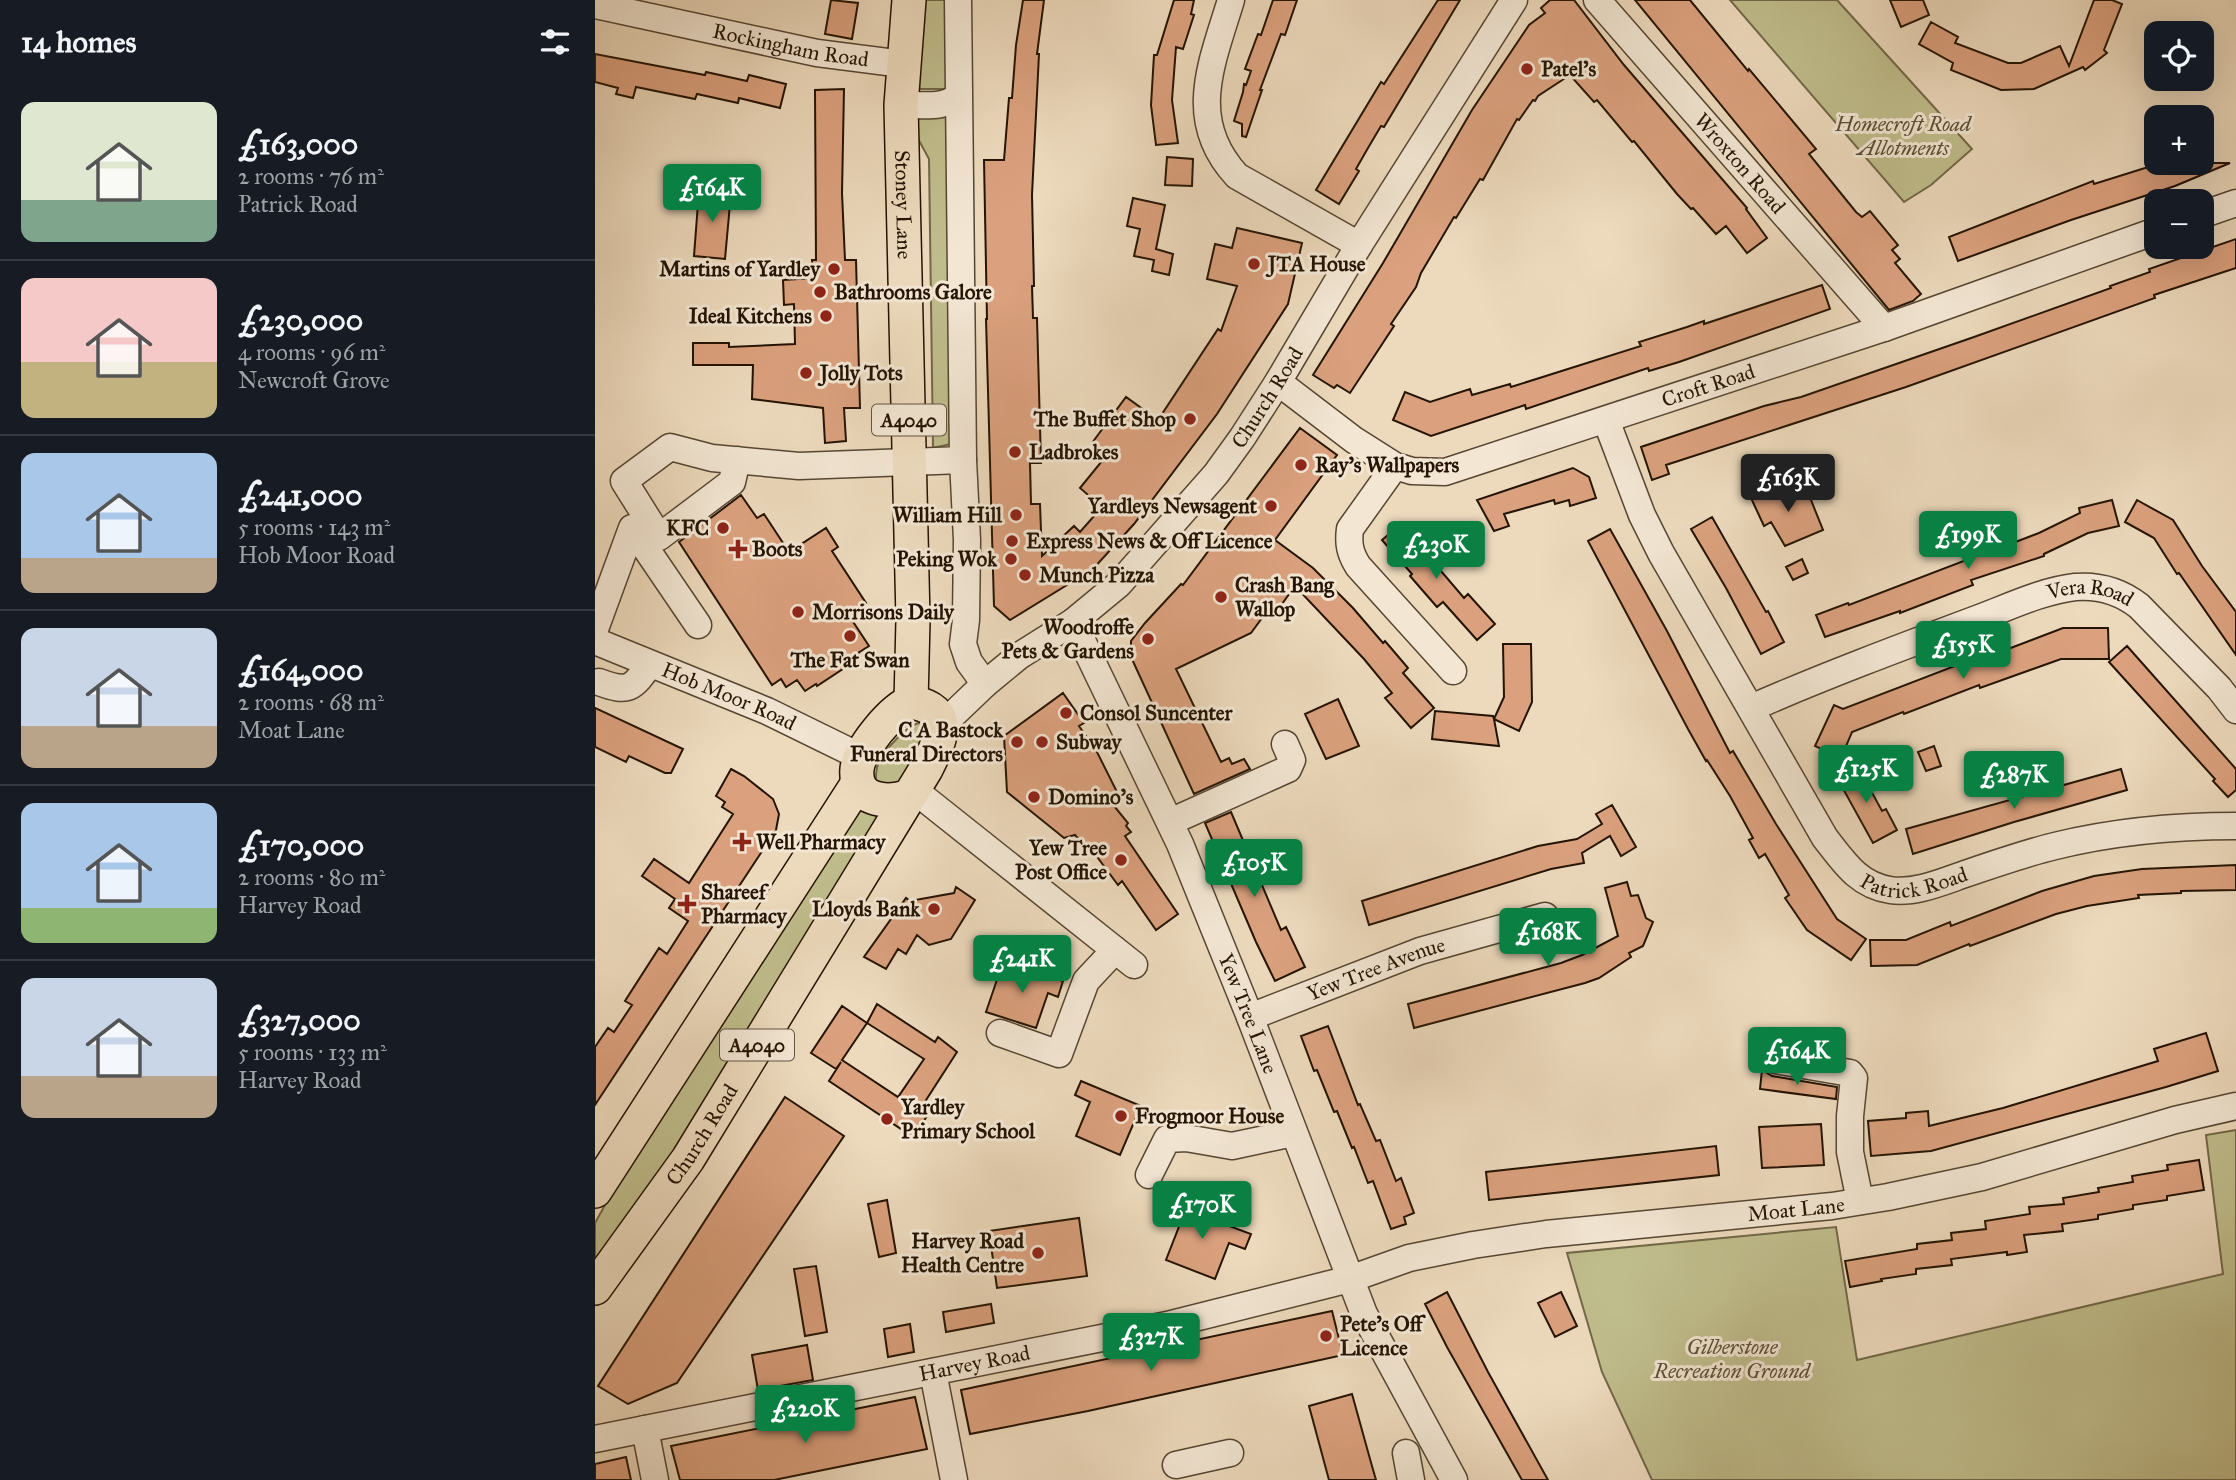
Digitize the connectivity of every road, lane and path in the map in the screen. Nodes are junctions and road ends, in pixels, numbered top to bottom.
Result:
1 (909, 0) edge
2 (958, 0) edge
3 (1231, 0) edge
4 (1514, 0) edge
5 (1597, 0) edge
6 (595, 5) edge
7 (665, 10) edge
8 (903, 64) junction
9 (958, 94) junction
10 (901, 105) junction
11 (2236, 202) edge
12 (2214, 210) edge
13 (2144, 235) edge
14 (1359, 245) junction
15 (1884, 328) junction
16 (1278, 382) junction
17 (1606, 420) junction
18 (724, 459) dead end
19 (963, 460) junction
20 (910, 461) junction
21 (1395, 466) junction
22 (1073, 622) junction
23 (698, 625) dead end
24 (595, 629) edge
25 (595, 641) edge
26 (650, 664) junction
27 (1453, 671) dead end
28 (599, 682) dead end
29 (985, 684) junction
30 (911, 702) junction
31 (1751, 708) junction
32 (2236, 710) edge
33 (941, 726) junction
34 (1285, 744) dead end
35 (860, 770) junction
36 (911, 793) junction
37 (1170, 822) junction
38 (2236, 826) edge
39 (1545, 916) dead end
40 (1250, 1017) junction
41 (1000, 1033) dead end
42 (1775, 1060) dead end
43 (2236, 1106) edge
44 (1293, 1133) junction
45 (1149, 1175) dead end
46 (595, 1191) edge
47 (1860, 1201) junction
48 (1350, 1279) junction
49 (595, 1288) edge
50 (933, 1372) junction
51 (645, 1429) junction
52 (595, 1438) edge
53 (1230, 1453) dead end
54 (1406, 1453) dead end
55 (1192, 1468) edge
56 (655, 1480) edge
57 (954, 1480) edge
58 (1411, 1480) edge
59 (1454, 1480) edge

1 - 8 main road, Stoney Lane / A4040
2 - 9 street
3 - 14 street
4 - 14 street, Church Road
5 - 15 street, Wroxton Road
6 - 7 street, Rockingham Road
7 - 8 street, Rockingham Road
8 - 10 main road, Stoney Lane / A4040
9 - 10 street
9 - 19 street
10 - 20 main road, Stoney Lane / A4040
11 - 12 street
13 - 15 street, Croft Road
14 - 16 street, Church Road
15 - 17 street, Croft Road
16 - 21 street, Croft Road
16 - 22 street, Church Road
17 - 21 street, Croft Road
17 - 31 street, Patrick Road
18 - 20 street
19 - 20 street
19 - 29 street
20 - 30 main road, Stoney Lane / A4040
21 - 27 street
22 - 29 street, Church Road
22 - 37 street, Yew Tree Lane
23 - 24 street
25 - 26 street, Hob Moor Road
26 - 28 street
26 - 35 street, Hob Moor Road
29 - 33 street, Church Road
30 - 33 main road
30 - 35 main road, A4040
31 - 32 street, Vera Road
31 - 38 street, Patrick Road
33 - 36 main road, Church Road / A4040
34 - 37 street
35 - 36 main road
35 - 46 main road, A4040
36 - 41 street
36 - 49 main road, Church Road / A4040
37 - 40 street, Yew Tree Lane
39 - 40 street, Yew Tree Avenue
40 - 44 street, Yew Tree Lane
42 - 47 street
43 - 47 street, Moat Lane
44 - 45 street
44 - 48 street, Yew Tree Lane
47 - 48 street, Moat Lane
48 - 50 street, Harvey Road
48 - 59 street, Yew Tree Lane
50 - 51 street, Harvey Road
50 - 57 street
51 - 52 street, Harvey Road
51 - 56 street
53 - 55 street
54 - 58 street

